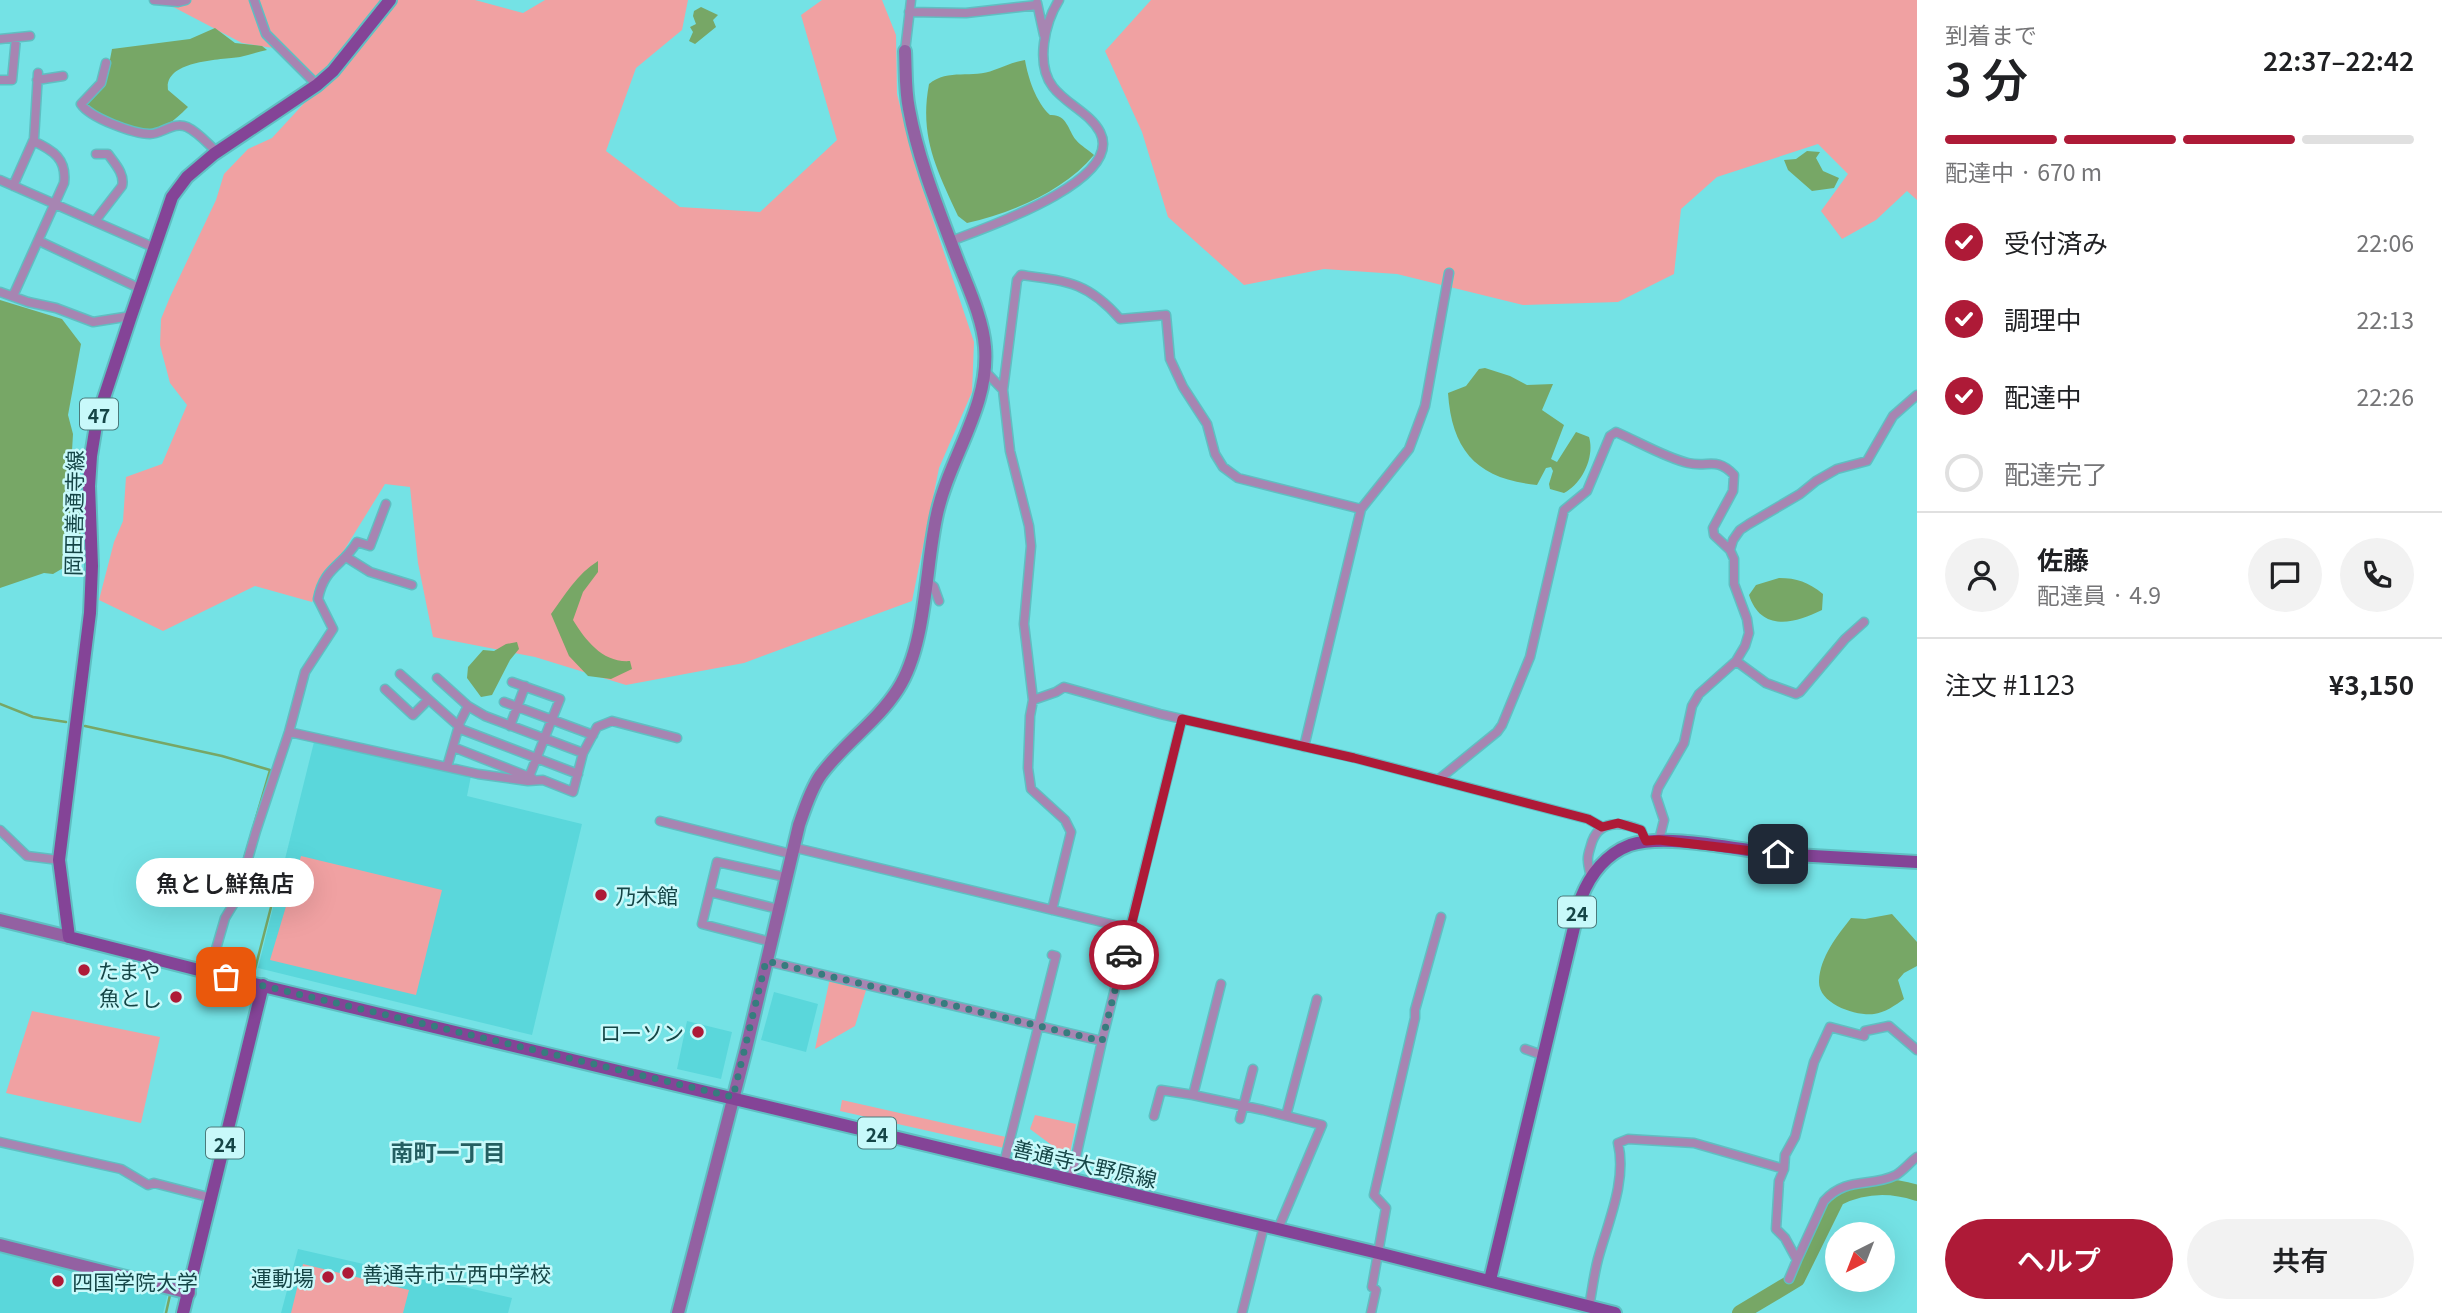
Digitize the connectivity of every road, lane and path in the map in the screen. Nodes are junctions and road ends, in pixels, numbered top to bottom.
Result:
1 (154, 0) edge
2 (186, 0) edge
3 (254, 0) edge
4 (911, 0) edge
5 (1059, 0) edge
6 (389, 1) edge
7 (1037, 3) edge
8 (909, 12) junction
9 (30, 36) dead end
10 (1045, 37) junction
11 (16, 38) junction
12 (0, 39) edge
13 (905, 51) joint
14 (106, 63) dead end
15 (63, 76) dead end
16 (0, 80) edge
17 (317, 85) junction
18 (33, 141) junction
19 (217, 152) junction
20 (96, 154) dead end
21 (0, 180) edge
22 (13, 186) junction
23 (55, 204) junction
24 (95, 221) junction
25 (39, 241) junction
26 (951, 241) junction
27 (155, 248) junction
28 (1449, 273) dead end
29 (141, 289) junction
30 (0, 292) edge
31 (13, 296) junction
32 (131, 316) junction
33 (984, 370) junction
34 (1003, 390) junction
35 (1917, 395) edge
36 (386, 504) dead end
37 (1361, 509) junction
38 (1730, 550) junction
39 (346, 557) junction
40 (926, 581) junction
41 (412, 585) dead end
42 (939, 601) dead end
43 (1864, 621) dead end
44 (1736, 660) junction
45 (400, 674) dead end
46 (437, 678) dead end
47 (512, 682) dead end
48 (525, 686) junction
49 (385, 689) dead end
50 (429, 699) junction
51 (1033, 700) junction
52 (504, 702) dead end
53 (468, 706) junction
54 (517, 707) junction
55 (1182, 719) junction
56 (552, 720) junction
57 (458, 726) junction
58 (510, 726) junction
59 (289, 732) junction
60 (593, 735) junction
61 (543, 738) junction
62 (677, 738) dead end
63 (453, 747) junction
64 (1304, 747) junction
65 (583, 753) junction
66 (536, 757) junction
67 (447, 767) junction
68 (578, 774) junction
69 (534, 779) junction
70 (1438, 780) junction
71 (660, 821) dead end
72 (1602, 827) junction
73 (0, 830) edge
74 (1652, 841) junction
75 (792, 850) junction
76 (59, 860) junction
77 (1917, 862) edge
78 (785, 877) junction
79 (1591, 877) junction
80 (709, 892) junction
81 (778, 909) junction
82 (1052, 910) junction
83 (1441, 917) dead end
84 (0, 920) edge
85 (1131, 929) junction
86 (69, 937) junction
87 (771, 942) junction
88 (1052, 956) dead end
89 (766, 961) junction
90 (209, 973) junction
91 (1221, 984) dead end
92 (263, 985) junction
93 (1317, 999) dead end
94 (1038, 1025) junction
95 (1102, 1041) junction
96 (1525, 1049) dead end
97 (1917, 1050) edge
98 (1542, 1055) junction
99 (1253, 1069) dead end
100 (1193, 1095) junction
101 (733, 1097) junction
102 (1243, 1105) junction
103 (1154, 1116) dead end
104 (1286, 1116) junction
105 (1240, 1119) dead end
106 (0, 1142) edge
107 (1917, 1157) edge
108 (1004, 1164) junction
109 (1784, 1169) junction
110 (1071, 1179) junction
111 (212, 1198) junction
112 (1264, 1226) junction
113 (1278, 1229) junction
114 (0, 1245) edge
115 (1378, 1253) junction
116 (1797, 1260) junction
117 (1789, 1279) dead end
118 (1490, 1280) junction
119 (189, 1293) junction
120 (1589, 1307) junction
121 (183, 1313) edge
122 (678, 1313) edge
123 (1242, 1313) edge
124 (1371, 1313) edge
125 (1615, 1313) edge

1 - 2 street
3 - 17 street
4 - 8 street
5 - 10 street
6 - 17 main road, 岡田善通寺線 / 47
7 - 8 street
7 - 10 street
8 - 13 street
9 - 11 street
10 - 26 street
11 - 12 street
11 - 16 street
13 - 26 street
14 - 19 street
15 - 18 street
17 - 19 main road, 岡田善通寺線 / 47
18 - 22 street
18 - 23 street
19 - 27 main road, 岡田善通寺線 / 47
20 - 24 street
21 - 22 street
22 - 23 street
23 - 24 street
23 - 25 street
24 - 27 street
25 - 29 street
25 - 31 street
26 - 33 street
27 - 29 main road, 岡田善通寺線 / 47
28 - 37 street
29 - 32 main road, 岡田善通寺線 / 47
30 - 31 street
31 - 32 street
32 - 76 main road, 岡田善通寺線 / 47
33 - 34 street
33 - 40 street
34 - 37 street
34 - 51 street
35 - 38 street
36 - 39 street
37 - 64 street
38 - 44 street
38 - 70 street
39 - 41 street
39 - 59 street
40 - 42 street
40 - 75 street
43 - 44 street
44 - 74 street
45 - 50 street
46 - 53 street
47 - 48 street
48 - 54 street
48 - 56 street
49 - 50 street
50 - 57 street
51 - 55 street
51 - 82 street
52 - 54 street
53 - 57 street
53 - 58 street
54 - 56 street
54 - 58 street
55 - 64 street
55 - 85 street
56 - 60 street
56 - 61 street
57 - 63 street
57 - 66 street
58 - 61 street
59 - 67 street
59 - 90 street
60 - 62 street
60 - 65 street
61 - 65 street
61 - 66 street
63 - 67 street
63 - 69 street
64 - 70 street
65 - 68 street
66 - 68 street
66 - 69 street
67 - 69 street
68 - 69 street
70 - 72 street
71 - 75 street
72 - 74 street
72 - 79 street
73 - 76 street
74 - 77 main road, 24
74 - 79 main road, 24
75 - 78 street
75 - 82 street
76 - 86 main road, 岡田善通寺線 / 47
78 - 80 street
78 - 81 street
79 - 98 main road, 24
80 - 81 street
80 - 87 street
81 - 87 street
82 - 85 street
83 - 115 street
84 - 86 street
85 - 95 street
86 - 90 main road
87 - 89 street
88 - 94 street
89 - 94 street
89 - 101 street
90 - 92 main road
91 - 100 street
92 - 101 main road, 善通寺大野原線 / 24
92 - 111 main road, 24
93 - 104 street
94 - 95 street
94 - 108 street
95 - 110 street
96 - 98 street
97 - 109 street
98 - 118 main road, 24
99 - 102 street
100 - 102 street
100 - 103 street
101 - 108 main road, 善通寺大野原線 / 24
101 - 122 street
102 - 104 street
102 - 105 street
104 - 113 street
106 - 111 street
107 - 116 street
108 - 110 main road, 善通寺大野原線 / 24
109 - 116 street
109 - 120 street
110 - 112 main road, 善通寺大野原線 / 24
111 - 119 main road, 24
112 - 113 main road, 善通寺大野原線 / 24
112 - 123 street
113 - 115 main road, 善通寺大野原線 / 24
114 - 119 street
115 - 118 main road, 善通寺大野原線 / 24
115 - 124 street
116 - 117 street
118 - 120 main road, 善通寺大野原線
119 - 121 main road, 24
120 - 125 main road, 善通寺大野原線

